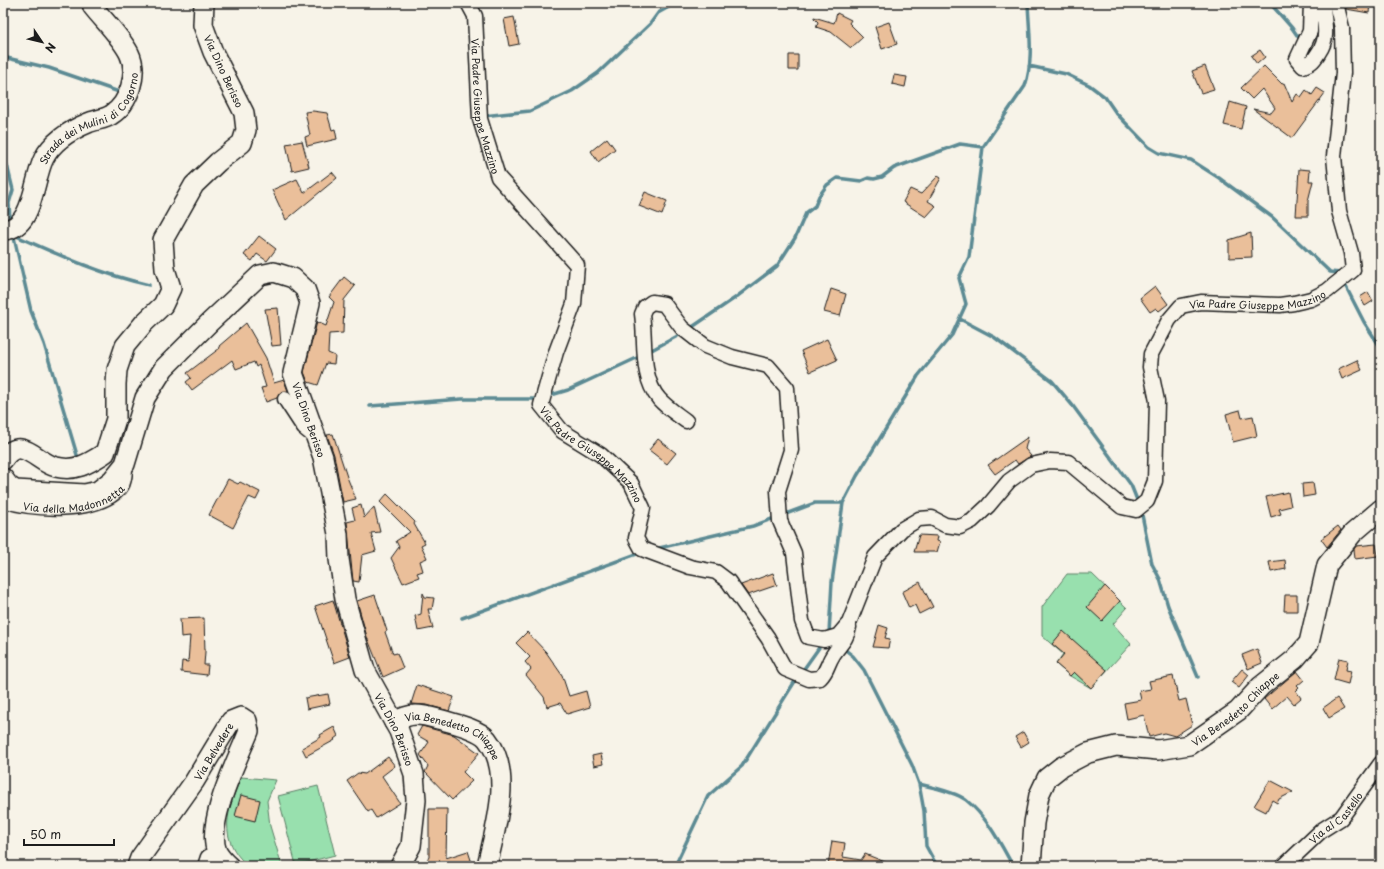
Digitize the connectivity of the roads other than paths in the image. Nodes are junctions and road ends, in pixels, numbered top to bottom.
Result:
1 (92, 3) edge
2 (204, 3) edge
3 (468, 3) edge
4 (1311, 3) edge
5 (1323, 3) edge
6 (1336, 3) edge
7 (3, 230) edge
8 (285, 399) dead end
9 (686, 421) dead end
10 (316, 437) junction
11 (3, 460) edge
12 (125, 464) junction
13 (3, 478) edge
14 (3, 500) edge
15 (1381, 509) edge
16 (849, 623) junction
17 (394, 722) junction
18 (256, 741) dead end
19 (1381, 763) edge
20 (221, 798) junction
21 (223, 859) edge
22 (137, 866) edge
23 (204, 866) edge
24 (400, 866) edge
25 (487, 866) edge
26 (1031, 866) edge
27 (1284, 866) edge

1 - 7 street, Strada dei Mulini di Cogorno
2 - 11 street, Via Dino Berisso
3 - 16 street, Via Padre Giuseppe Mazzino
4 - 5 street
6 - 16 street, Via Padre Giuseppe Mazzino
8 - 10 street
9 - 16 street, Via Padre Giuseppe Mazzino
10 - 12 street, Via Dino Berisso
10 - 17 street, Via Dino Berisso
12 - 13 street, Via Dino Berisso
12 - 14 street, Via della Madonnetta
15 - 26 street, Via Benedetto Chiappe
17 - 24 street, Via Dino Berisso
17 - 25 street, Via Benedetto Chiappe
18 - 20 street
19 - 27 street, Via al Castello
20 - 21 street, Via Belvedere
20 - 22 street, Via Belvedere
21 - 23 street

